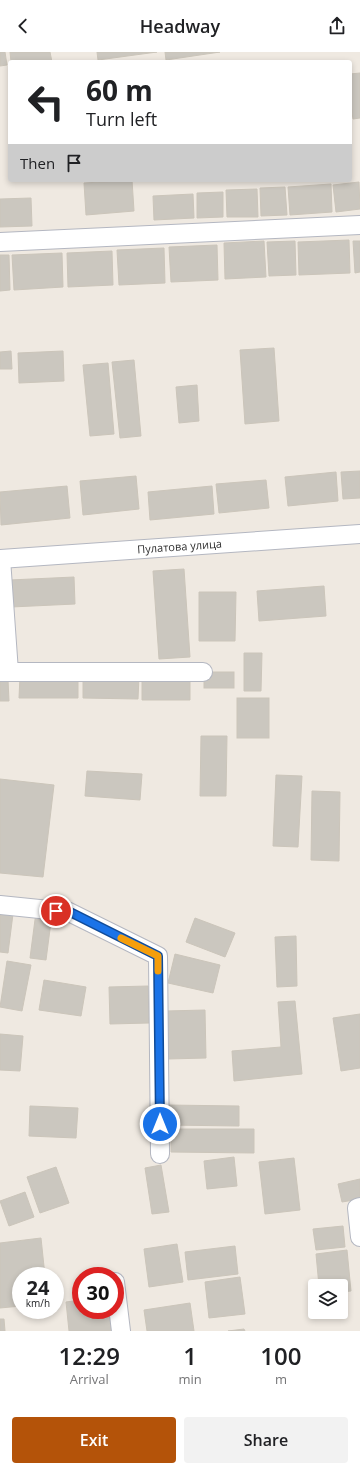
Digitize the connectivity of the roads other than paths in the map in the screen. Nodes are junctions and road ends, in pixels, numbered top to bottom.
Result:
1 (360, 225) edge
2 (0, 242) edge
3 (360, 534) edge
4 (0, 559) edge
5 (4, 672) edge
6 (203, 672) dead end
7 (0, 905) edge
8 (160, 1154) dead end
9 (359, 1208) edge
10 (360, 1237) edge
11 (119, 1319) edge
12 (121, 1331) edge

1 - 2 street
3 - 4 street, Пулатова улица
4 - 5 street
5 - 6 street
7 - 8 street
9 - 10 street
11 - 12 street

